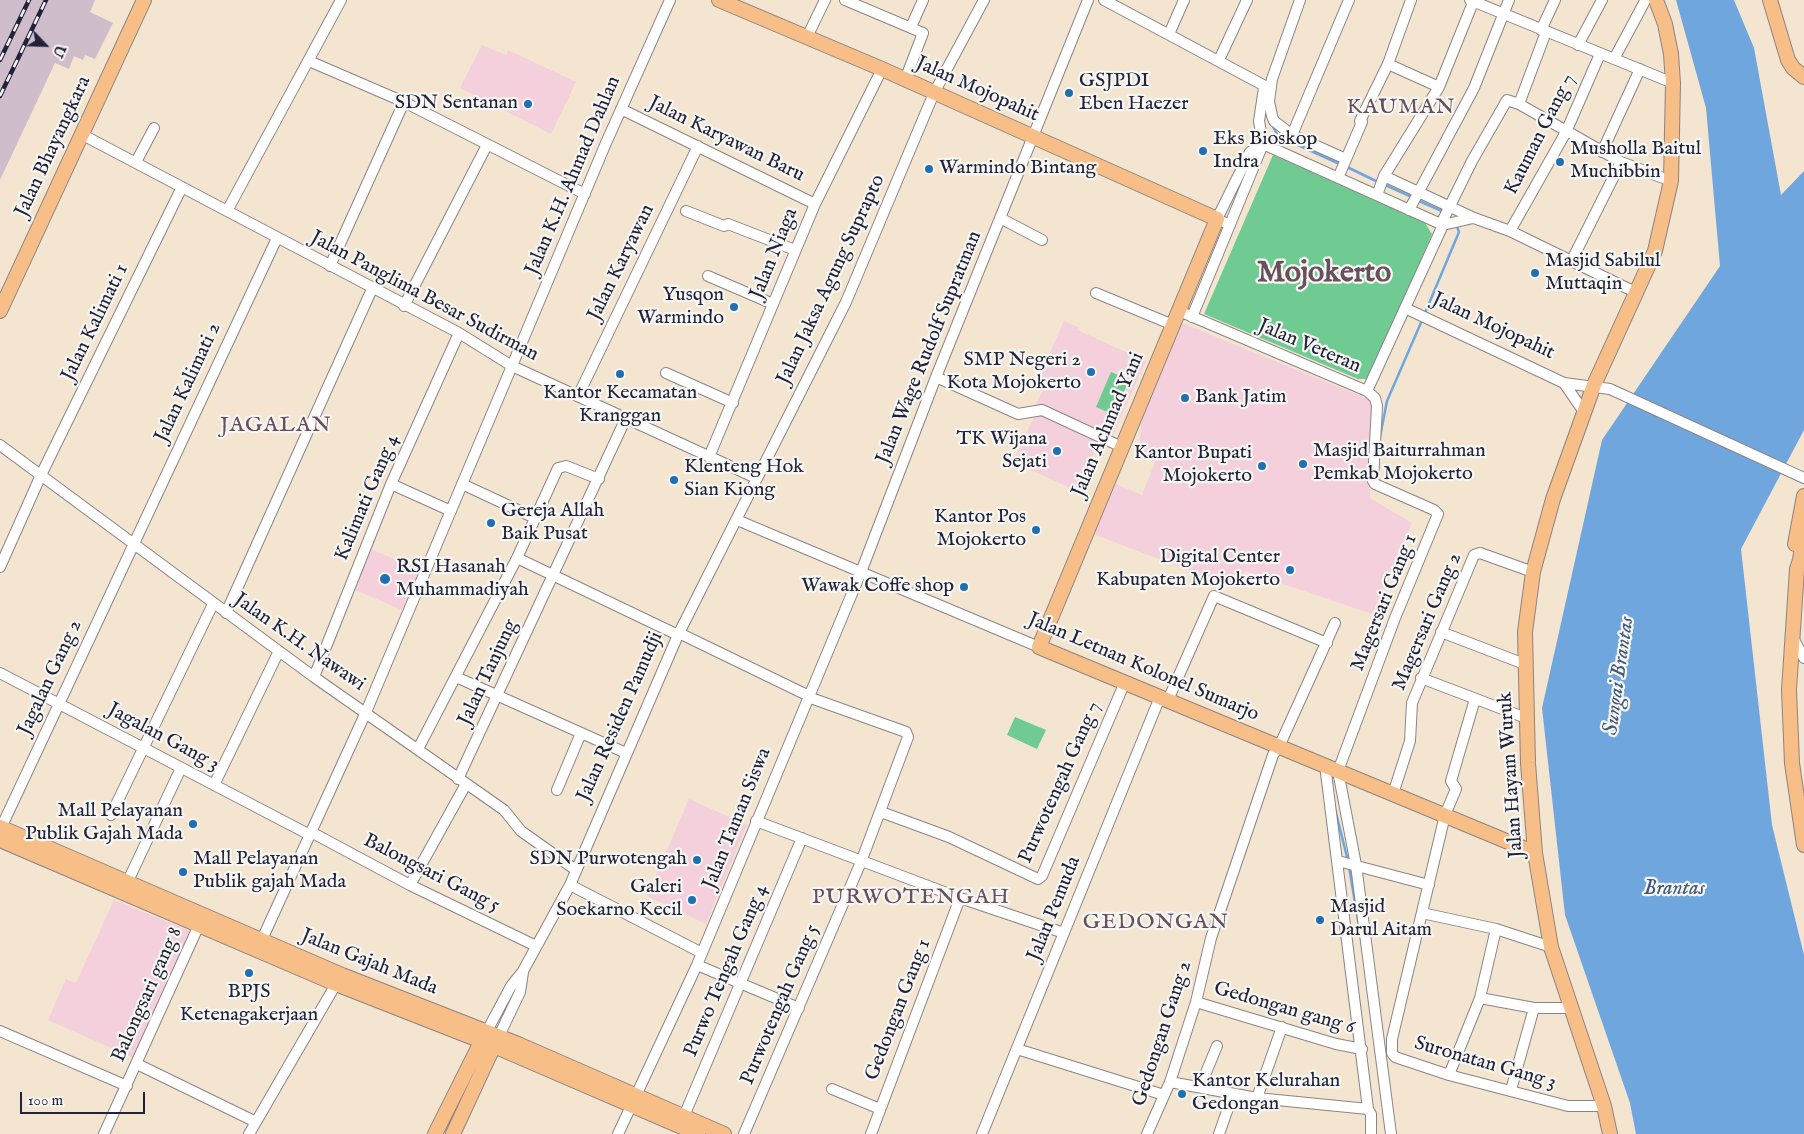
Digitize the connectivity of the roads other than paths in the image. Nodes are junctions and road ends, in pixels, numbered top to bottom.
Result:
1 (144, 0) edge
2 (341, 0) edge
3 (670, 0) edge
4 (719, 0) edge
5 (825, 0) edge
6 (845, 0) edge
7 (923, 0) edge
8 (984, 0) edge
9 (1088, 0) edge
10 (1104, 0) edge
11 (1184, 0) edge
12 (1247, 0) edge
13 (1294, 0) edge
14 (1300, 0) edge
15 (1349, 0) edge
16 (1411, 0) edge
17 (1472, 0) edge
18 (1509, 0) edge
19 (1555, 0) edge
20 (1602, 0) edge
21 (1770, 0) edge
22 (1650, 1) edge
23 (1503, 14) junction
24 (911, 27) junction
25 (1543, 31) junction
26 (1169, 34) junction
27 (807, 38) junction
28 (1578, 45) junction
29 (1600, 54) junction
30 (1614, 59) junction
31 (1219, 60) junction
32 (308, 61) junction
33 (1388, 64) junction
34 (882, 69) junction
35 (1640, 70) junction
36 (1804, 77) edge
37 (905, 80) junction
38 (1673, 83) junction
39 (1264, 86) junction
40 (1439, 87) junction
41 (934, 93) junction
42 (404, 102) junction
43 (1519, 104) junction
44 (621, 109) junction
45 (154, 128) dead end
46 (1566, 132) junction
47 (81, 134) junction
48 (1292, 135) junction
49 (1032, 137) junction
50 (1263, 144) junction
51 (486, 145) junction
52 (698, 146) junction
53 (1602, 152) junction
54 (136, 162) junction
55 (1345, 162) junction
56 (1621, 162) junction
57 (1338, 178) junction
58 (1671, 182) junction
59 (1381, 184) junction
60 (182, 187) junction
61 (584, 194) junction
62 (1415, 199) junction
63 (815, 204) junction
64 (227, 211) junction
65 (686, 211) dead end
66 (1000, 218) junction
67 (1448, 218) junction
68 (1474, 218) junction
69 (1217, 219) junction
70 (1230, 225) junction
71 (1510, 231) junction
72 (277, 238) junction
73 (1042, 240) dead end
74 (795, 250) junction
75 (1572, 260) junction
76 (330, 266) junction
77 (708, 276) dead end
78 (372, 289) junction
79 (1635, 292) junction
80 (1096, 293) dead end
81 (773, 304) junction
82 (404, 306) junction
83 (1405, 308) junction
84 (0, 311) edge
85 (1178, 311) junction
86 (1192, 316) junction
87 (1172, 325) junction
88 (458, 333) junction
89 (512, 366) junction
90 (666, 373) dead end
91 (936, 376) junction
92 (1564, 382) junction
93 (1603, 389) junction
94 (1371, 395) junction
95 (578, 396) junction
96 (733, 403) junction
97 (1584, 412) junction
98 (626, 418) junction
99 (0, 445) edge
100 (1122, 447) junction
101 (710, 456) junction
102 (41, 475) junction
103 (756, 478) junction
104 (599, 479) junction
105 (391, 484) junction
106 (462, 484) junction
107 (1803, 484) edge
108 (452, 511) junction
109 (535, 518) junction
110 (736, 520) junction
111 (1802, 527) edge
112 (133, 542) junction
113 (517, 558) junction
114 (0, 567) edge
115 (1530, 571) junction
116 (861, 572) junction
117 (553, 575) junction
118 (213, 604) junction
119 (226, 613) junction
120 (1335, 623) dead end
121 (1442, 632) junction
122 (679, 634) junction
123 (1793, 638) junction
124 (1327, 643) junction
125 (1039, 647) junction
126 (278, 651) junction
127 (1804, 658) edge
128 (1527, 665) junction
129 (0, 673) edge
130 (314, 677) junction
131 (456, 677) junction
132 (1421, 678) junction
133 (1125, 682) junction
134 (498, 696) junction
135 (808, 697) junction
136 (1164, 699) junction
137 (1475, 700) junction
138 (58, 703) junction
139 (366, 712) junction
140 (1526, 718) junction
141 (581, 733) junction
142 (1278, 746) junction
143 (143, 747) junction
144 (418, 749) junction
145 (626, 753) junction
146 (1334, 767) junction
147 (181, 768) junction
148 (462, 781) junction
149 (214, 785) junction
150 (557, 790) dead end
151 (1394, 790) junction
152 (881, 812) junction
153 (111, 815) dead end
154 (1445, 815) junction
155 (756, 822) junction
156 (0, 828) edge
157 (310, 833) junction
158 (802, 838) junction
159 (0, 840) edge
160 (1804, 845) edge
161 (1534, 853) junction
162 (861, 862) junction
163 (1347, 863) junction
164 (576, 870) junction
165 (127, 883) junction
166 (410, 884) junction
167 (570, 885) junction
168 (1429, 886) junction
169 (960, 898) junction
170 (1422, 913) junction
171 (192, 919) junction
172 (1496, 929) junction
173 (1064, 933) junction
174 (1358, 934) junction
175 (259, 945) junction
176 (536, 946) junction
177 (1551, 947) junction
178 (702, 953) junction
179 (697, 964) junction
180 (741, 983) junction
181 (336, 984) junction
182 (1480, 998) junction
183 (1196, 1002) junction
184 (799, 1008) junction
185 (1534, 1008) junction
186 (1572, 1008) junction
187 (1282, 1027) junction
188 (0, 1031) edge
189 (490, 1039) junction
190 (1217, 1046) dead end
191 (1017, 1049) junction
192 (1362, 1050) junction
193 (137, 1064) junction
194 (1449, 1074) junction
195 (1170, 1082) junction
196 (127, 1086) junction
197 (1200, 1087) junction
198 (832, 1089) dead end
199 (1511, 1090) junction
200 (1234, 1094) junction
201 (1164, 1095) junction
202 (1257, 1098) junction
203 (634, 1100) junction
204 (1604, 1106) junction
205 (880, 1109) junction
206 (1369, 1111) junction
207 (684, 1116) junction
208 (1389, 1120) junction
209 (256, 1122) junction
210 (104, 1134) edge
211 (249, 1134) edge
212 (435, 1134) edge
213 (453, 1134) edge
214 (619, 1134) edge
215 (698, 1134) edge
216 (724, 1134) edge
217 (744, 1134) edge
218 (870, 1134) edge
219 (982, 1134) edge
220 (1147, 1134) edge
221 (1219, 1134) edge
222 (1371, 1134) edge
223 (1391, 1134) edge
224 (1610, 1134) edge

1 - 47 main road, Jalan Bhayangkara
2 - 32 street
3 - 44 street, Jalan K.H. Ahmad Dahlan
4 - 27 main road, Jalan Mojopahit
5 - 27 street
6 - 24 street
7 - 24 street
8 - 41 street, Jalan Jaksa Agung Suprapto
9 - 49 street, Jalan Wage Rudolf Supratman
10 - 26 street
11 - 26 street
12 - 31 street
13 - 39 street
14 - 48 street
15 - 48 street
16 - 33 street
17 - 23 street
17 - 40 street
18 - 23 street
19 - 25 street
20 - 28 street
21 - 36 main road
22 - 30 street
22 - 38 main road, Jalan Hayam Wuruk
23 - 25 street
23 - 62 street
24 - 37 street
25 - 28 street
25 - 43 street
26 - 31 street
27 - 34 main road, Jalan Mojopahit
28 - 29 street
29 - 30 street
29 - 46 street, Kauman Gang 7
30 - 35 street
31 - 39 street
32 - 42 street
32 - 64 street
33 - 40 street
33 - 55 street
34 - 37 main road, Jalan Mojopahit
34 - 63 street, Jalan Niaga
35 - 38 street
35 - 53 street
37 - 41 main road, Jalan Mojopahit
38 - 58 main road, Jalan Hayam Wuruk
39 - 50 street
40 - 59 street
41 - 49 main road, Jalan Mojopahit
41 - 103 street, Jalan Jaksa Agung Suprapto
42 - 51 street
42 - 76 street
43 - 46 street
43 - 67 street, Jalan Veteran
44 - 52 street, Jalan Karyawan Baru
44 - 61 street, Jalan K.H. Ahmad Dahlan
45 - 54 street
46 - 53 street
46 - 71 street, Kauman Gang 7
47 - 54 street, Jalan Panglima Besar Sudirman
47 - 84 main road, Jalan Bhayangkara
48 - 55 street
49 - 66 street, Jalan Wage Rudolf Supratman
49 - 69 main road, Jalan Mojopahit
50 - 57 street
50 - 69 street
50 - 70 street
51 - 61 street
51 - 82 street
52 - 63 street, Jalan Karyawan Baru
52 - 95 street, Jalan Karyawan
53 - 56 street
54 - 60 street, Jalan Panglima Besar Sudirman
55 - 57 street
56 - 58 street
56 - 75 street
57 - 59 street
58 - 79 main road, Jalan Hayam Wuruk
59 - 62 street
59 - 62 street
60 - 64 street, Jalan Panglima Besar Sudirman
60 - 102 street, Jalan Kalimati 1
61 - 89 street, Jalan K.H. Ahmad Dahlan
62 - 67 street
62 - 67 street
63 - 74 street, Jalan Niaga
64 - 72 street, Jalan Panglima Besar Sudirman
65 - 74 street
66 - 73 street
66 - 91 street, Jalan Wage Rudolf Supratman
67 - 68 street
67 - 68 street
67 - 83 street, Jalan Veteran
68 - 71 street
69 - 70 street
69 - 85 main road, Jalan Achmad Yani
70 - 86 street
71 - 75 street
72 - 76 street, Jalan Panglima Besar Sudirman
72 - 112 street, Jalan Kalimati 2
74 - 81 street, Jalan Niaga
75 - 79 street
76 - 78 street, Jalan Panglima Besar Sudirman
77 - 81 street
78 - 82 street, Jalan Panglima Besar Sudirman
78 - 119 street
79 - 93 main road, Jalan Hayam Wuruk
80 - 87 street
81 - 96 street, Jalan Niaga
82 - 88 street, Jalan Panglima Besar Sudirman
83 - 92 street, Jalan Mojopahit
83 - 94 street, Jalan Veteran
85 - 86 street, Jalan Veteran
85 - 87 main road, Jalan Achmad Yani
86 - 94 street, Jalan Veteran
87 - 100 main road, Jalan Achmad Yani
88 - 89 street, Jalan Panglima Besar Sudirman
88 - 105 street, Kalimati Gang 4
89 - 95 street, Jalan Panglima Besar Sudirman
89 - 106 street, Jalan K.H. Ahmad Dahlan
90 - 96 street
91 - 100 street
91 - 116 street, Jalan Wage Rudolf Supratman
92 - 93 street, Jalan Mojopahit
92 - 97 street, Jalan Mojopahit
93 - 97 main road, Jalan Hayam Wuruk
93 - 107 street, Jalan Mojopahit
94 - 146 street, Magersari Gang 1
95 - 98 street, Jalan Panglima Besar Sudirman
96 - 101 street, Jalan Niaga
97 - 115 main road, Jalan Hayam Wuruk
98 - 101 street, Jalan Panglima Besar Sudirman
98 - 104 street, Jalan Tanjung
99 - 102 street, Jalan K.H. Nawawi
100 - 125 main road, Jalan Achmad Yani
101 - 103 street, Jalan Panglima Besar Sudirman
102 - 112 street, Jalan K.H. Nawawi
102 - 114 street, Jalan Kalimati 1
103 - 110 street, Jalan Residen Pamudji
104 - 109 street
104 - 117 street, Jalan Tanjung
105 - 108 street
105 - 130 street, Kalimati Gang 4
106 - 108 street, Jalan K.H. Ahmad Dahlan
106 - 109 street
107 - 111 main road
108 - 139 street, Jalan K.H. Ahmad Dahlan
109 - 113 street
110 - 116 street, Jalan Letnan Kolonel Sumarjo
110 - 122 street, Jalan Residen Pamudji
111 - 123 main road
112 - 118 street, Jalan K.H. Nawawi
112 - 138 street, Jagalan Gang 2
113 - 117 street
113 - 131 street
115 - 121 street, Magersari Gang 2
115 - 128 main road, Jalan Hayam Wuruk
116 - 125 street, Jalan Letnan Kolonel Sumarjo
116 - 135 street, Jalan Taman Siswa
117 - 122 street
117 - 134 street, Jalan Tanjung
118 - 119 street, Jalan K.H. Nawawi
118 - 143 street
119 - 126 street, Jalan K.H. Nawawi
120 - 124 street, Gedongan Gang 2
121 - 128 street
121 - 132 street, Magersari Gang 2
122 - 135 street
122 - 145 street, Jalan Residen Pamudji
123 - 127 street
123 - 160 main road
124 - 136 street, Jalan Pemuda
124 - 142 street, Gedongan Gang 2
125 - 133 main road, Jalan Letnan Kolonel Sumarjo
126 - 130 street, Jalan K.H. Nawawi
126 - 149 street
128 - 140 main road, Jalan Hayam Wuruk
129 - 138 street, Jagalan Gang 3
130 - 139 street, Jalan K.H. Nawawi
131 - 134 street
131 - 144 street
132 - 137 street
132 - 151 street, Magersari Gang 2
133 - 136 main road, Jalan Letnan Kolonel Sumarjo
133 - 152 street, Purwotengah Gang 7
134 - 141 street
134 - 148 street, Jalan Tanjung
135 - 152 street, Purwotengah Gang 5
135 - 155 street, Jalan Taman Siswa
136 - 142 main road, Jalan Letnan Kolonel Sumarjo
136 - 173 street, Jalan Pemuda
137 - 140 street
137 - 154 street, Suronatan Gang 3
138 - 143 street, Jagalan Gang 3
138 - 156 street, Jagalan Gang 2
139 - 144 street, Jalan K.H. Nawawi
139 - 157 street, Jalan K.H. Ahmad Dahlan
140 - 161 main road, Jalan Hayam Wuruk
141 - 145 street
141 - 150 street
142 - 146 main road, Jalan Letnan Kolonel Sumarjo
142 - 183 street, Gedongan Gang 2
143 - 147 street, Jagalan Gang 3
143 - 153 street
144 - 148 street, Jalan K.H. Nawawi
145 - 164 street, Jalan Residen Pamudji
146 - 151 main road, Jalan Letnan Kolonel Sumarjo
146 - 163 street
146 - 163 street
147 - 149 street, Jagalan Gang 3
147 - 165 street
148 - 164 street, Jalan K.H. Nawawi
148 - 166 street, Jalan Tanjung
149 - 157 street, Jagalan Gang 3
151 - 154 main road, Jalan Letnan Kolonel Sumarjo
152 - 162 street, Purwotengah Gang 5
154 - 161 main road, Jalan Letnan Kolonel Sumarjo
154 - 168 street, Suronatan Gang 3
155 - 158 street
155 - 178 street, Jalan Taman Siswa
156 - 165 main road, Jalan Gajah Mada
157 - 166 street, Balongsari Gang 5
157 - 175 street, Jalan K.H. Ahmad Dahlan
158 - 162 street
158 - 180 street, Purwo Tengah Gang 4
159 - 171 main road, Jalan Gajah Mada
161 - 177 main road, Jalan Hayam Wuruk
162 - 169 street
162 - 184 street, Purwotengah Gang 5
163 - 168 street
163 - 174 street
163 - 174 street
164 - 167 street, Jalan Residen Pamudji
165 - 171 main road, Jalan Gajah Mada
166 - 176 street, Balongsari Gang 5
167 - 176 street, Jalan Residen Pamudji
167 - 178 street
168 - 170 street, Suronatan Gang 3
169 - 173 street
169 - 205 street, Gedongan Gang 1
170 - 172 street
170 - 194 street, Suronatan Gang 3
171 - 175 main road, Jalan Gajah Mada
171 - 193 street, Balongsari gang 8
172 - 177 street
172 - 182 street
173 - 191 street, Jalan Pemuda
174 - 192 street
174 - 208 street
175 - 181 main road, Jalan Gajah Mada
175 - 189 main road, Jalan Gajah Mada
176 - 189 street, Jalan Residen Pamudji
177 - 186 main road, Jalan Hayam Wuruk
178 - 179 street, Jalan Taman Siswa
179 - 180 street
179 - 203 street, Jalan Taman Siswa
180 - 184 street
180 - 207 street, Purwo Tengah Gang 4
181 - 189 main road, Jalan Gajah Mada
181 - 209 street
182 - 185 street
182 - 194 street
183 - 187 street, Gedongan gang 6
183 - 195 street, Gedongan Gang 2
184 - 217 street, Purwotengah Gang 5
185 - 186 street
185 - 199 street
186 - 204 main road, Jalan Hayam Wuruk
187 - 192 street, Gedongan gang 6
187 - 202 street
188 - 196 street
189 - 203 main road, Jalan Gajah Mada
189 - 212 main road
189 - 213 main road
190 - 197 street
191 - 201 street
191 - 219 street, Jalan Pemuda
192 - 206 street
193 - 196 street, Balongsari gang 8
193 - 209 street
194 - 199 street, Suronatan Gang 3
195 - 197 street
195 - 201 street, Gedongan Gang 2
196 - 210 street, Balongsari gang 8
197 - 200 street
198 - 205 street
199 - 204 street, Suronatan Gang 3
200 - 202 street
200 - 221 street
201 - 220 street, Gedongan Gang 2
202 - 206 street
203 - 207 main road, Jalan Gajah Mada
203 - 214 street, Jalan Taman Siswa
203 - 215 main road, Jalan Gajah Mada
204 - 224 main road, Jalan Hayam Wuruk
205 - 218 street, Gedongan Gang 1
206 - 208 street
206 - 222 street
207 - 216 main road, Jalan Gajah Mada
208 - 223 street
209 - 211 street

